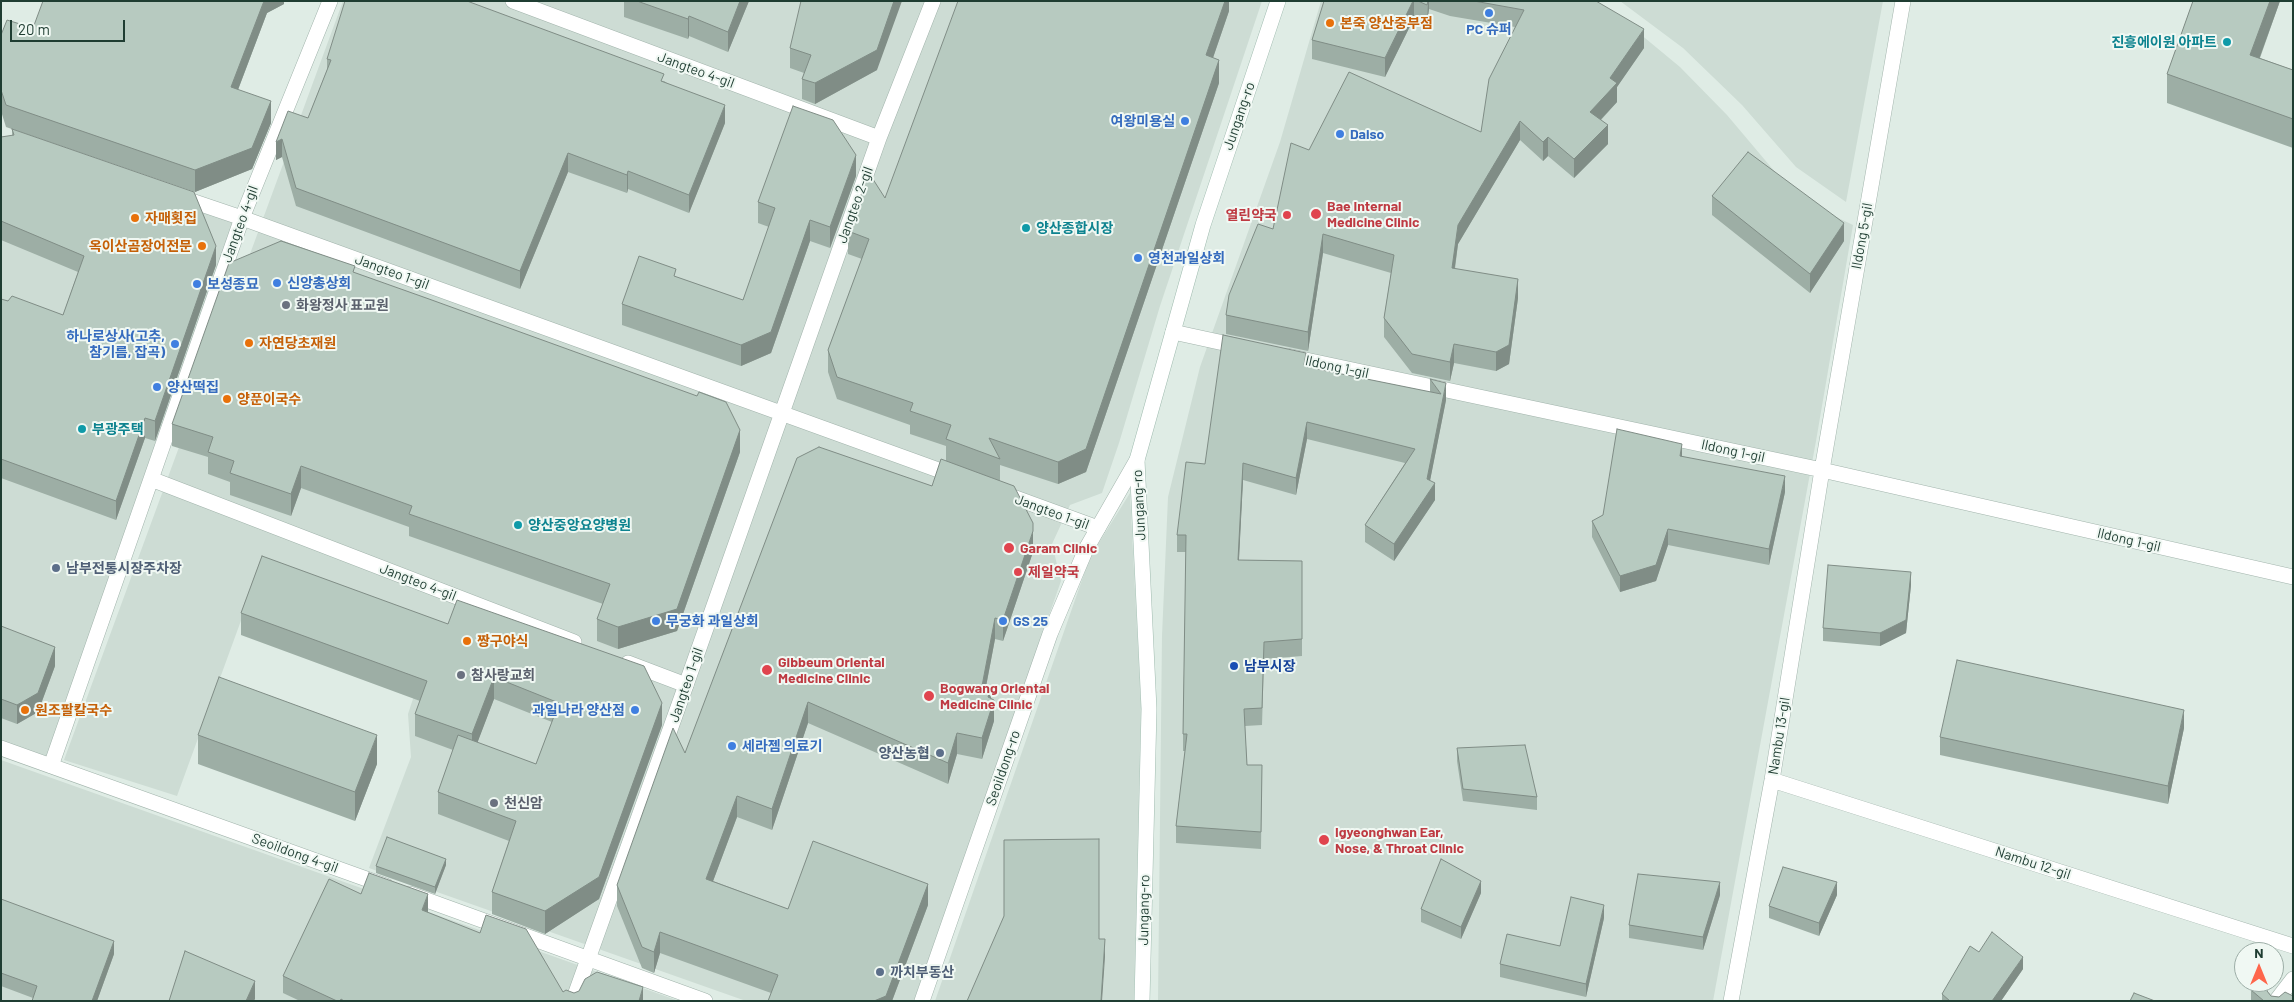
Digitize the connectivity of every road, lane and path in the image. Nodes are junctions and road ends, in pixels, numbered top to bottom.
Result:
1 (330, 1) edge
2 (513, 1) edge
3 (934, 1) edge
4 (1278, 1) edge
5 (1903, 1) edge
6 (879, 138) junction
7 (168, 192) edge
8 (242, 218) junction
9 (1173, 332) junction
10 (782, 412) junction
11 (1137, 460) junction
12 (1822, 470) junction
13 (150, 479) junction
14 (968, 480) edge
15 (986, 487) edge
16 (1098, 528) junction
17 (2293, 577) edge
18 (584, 646) edge
19 (612, 657) edge
20 (686, 685) junction
21 (1, 748) edge
22 (51, 766) junction
23 (1772, 780) junction
24 (2293, 946) edge
25 (589, 959) junction
26 (2293, 979) edge
27 (573, 1001) edge
28 (705, 1001) edge
29 (922, 1001) edge
30 (1142, 1001) edge
31 (1731, 1001) edge
32 (2276, 1001) edge

1 - 8 street, Jangteo 4-gil
2 - 6 street, Jangteo 4-gil
3 - 6 street, Jangteo 2-gil
4 - 9 street, Jungang-ro
5 - 12 street, Ildong 5-gil
6 - 10 street, Jangteo 2-gil
7 - 8 street, Jangteo 1-gil
8 - 10 street, Jangteo 1-gil
8 - 13 street, Jangteo 4-gil
9 - 11 street, Jungang-ro
9 - 12 street, Ildong 1-gil
10 - 14 street, Jangteo 1-gil
10 - 20 street, Jangteo 1-gil
11 - 16 street, Seoildong-ro
11 - 30 street, Jungang-ro
12 - 17 street, Ildong 1-gil
12 - 23 street, Nambu 13-gil
13 - 18 street, Jangteo 4-gil
13 - 22 street, Jangteo 4-gil
15 - 16 street, Jangteo 1-gil
16 - 29 street, Seoildong-ro
19 - 20 street
20 - 25 street, Jangteo 1-gil
21 - 22 street, Seoildong 4-gil
22 - 25 street, Seoildong 4-gil
23 - 24 street, Nambu 12-gil
23 - 31 street, Nambu 13-gil
25 - 27 street
25 - 28 street, Seoildong 4-gil
26 - 32 street

